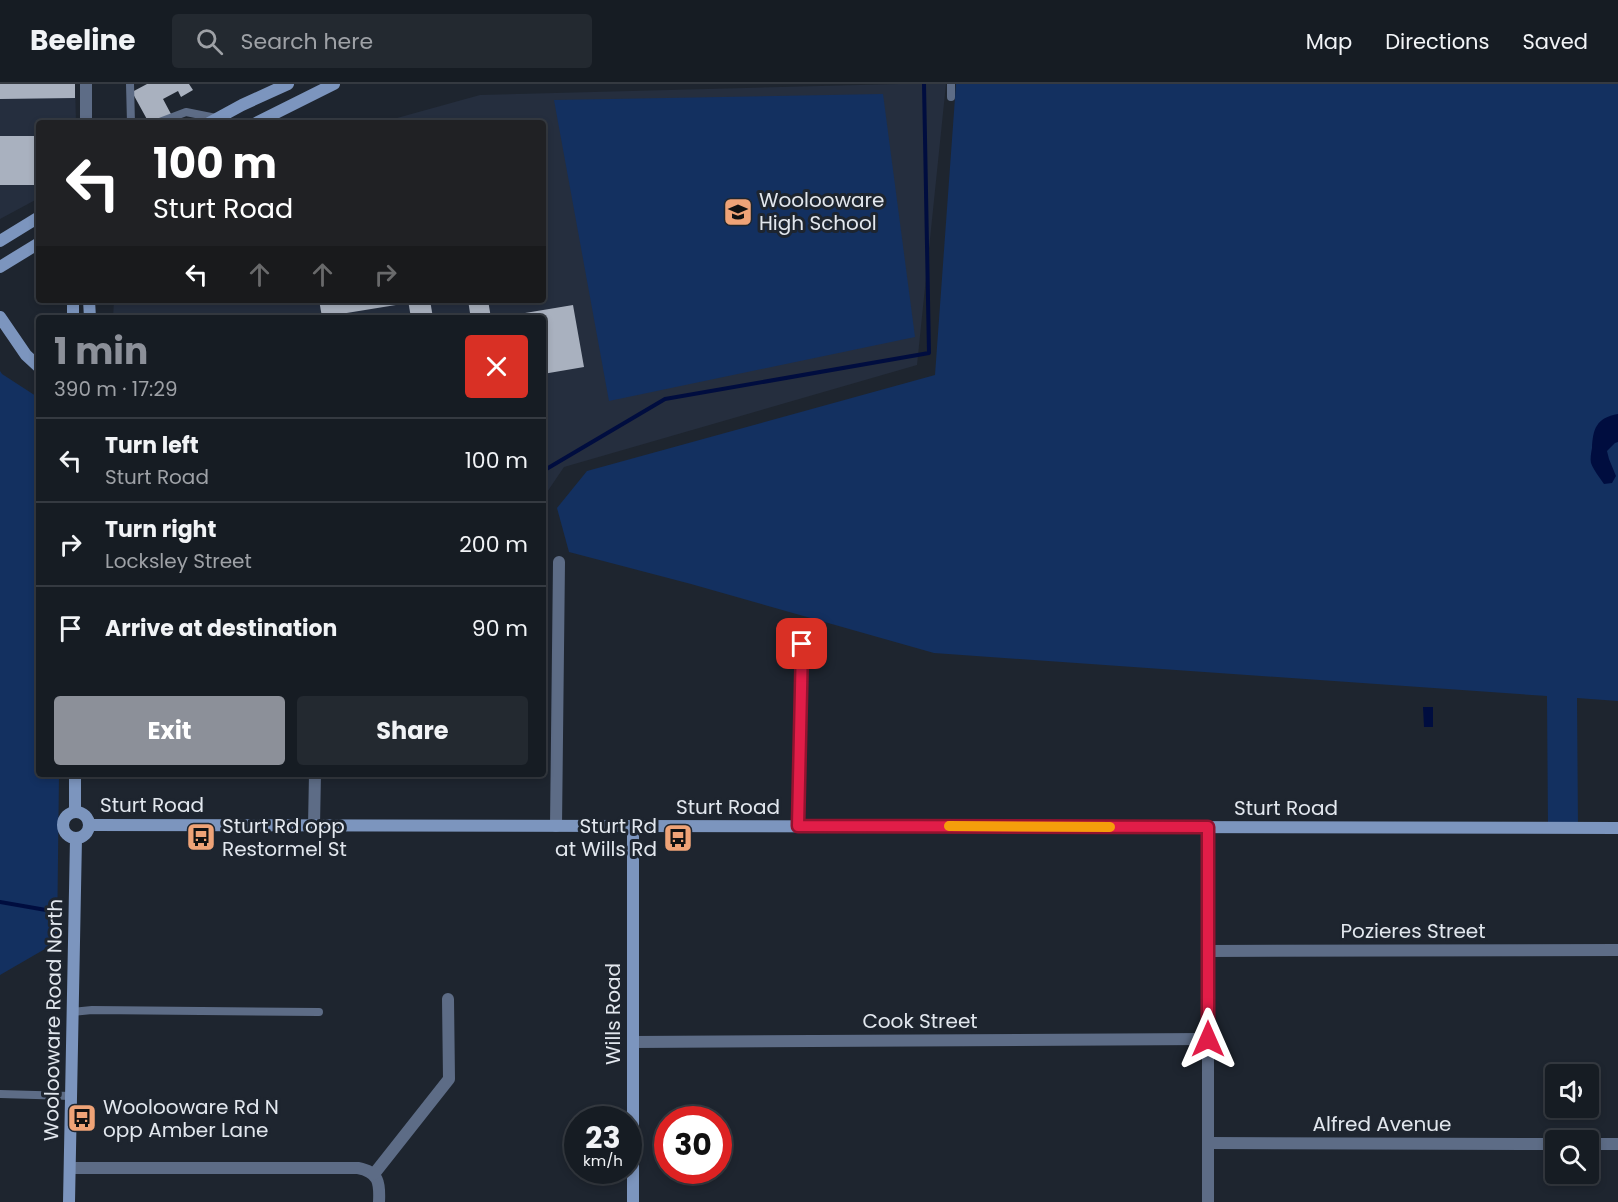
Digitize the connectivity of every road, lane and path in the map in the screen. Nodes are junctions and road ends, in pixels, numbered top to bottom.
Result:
1 (86, 84) edge
2 (130, 84) edge
3 (288, 84) edge
4 (334, 84) edge
5 (951, 84) edge
6 (951, 97) dead end
7 (86, 120) edge
8 (131, 120) edge
9 (165, 120) edge
10 (210, 120) edge
11 (215, 120) edge
12 (262, 120) edge
13 (36, 218) edge
14 (0, 241) edge
15 (36, 245) edge
16 (0, 267) edge
17 (0, 317) edge
18 (36, 364) edge
19 (559, 562) dead end
20 (802, 644) dead end
21 (75, 777) edge
22 (315, 777) edge
23 (75, 812) junction
24 (90, 825) junction
25 (314, 825) junction
26 (556, 826) junction
27 (633, 826) junction
28 (798, 826) junction
29 (1208, 827) junction
30 (1618, 828) edge
31 (76, 838) junction
32 (1618, 950) edge
33 (1208, 951) junction
34 (448, 999) dead end
35 (72, 1012) junction
36 (319, 1012) dead end
37 (1208, 1039) junction
38 (633, 1042) junction
39 (0, 1094) edge
40 (71, 1096) junction
41 (1208, 1143) junction
42 (1545, 1143) edge
43 (1599, 1144) edge
44 (1618, 1144) edge
45 (70, 1168) junction
46 (374, 1174) junction
47 (69, 1202) edge
48 (380, 1202) edge
49 (633, 1202) edge
50 (1208, 1202) edge

1 - 7 street
2 - 8 lane
3 - 11 street
4 - 12 street
5 - 6 lane
9 - 10 lane
13 - 14 street
15 - 16 street
17 - 18 street
19 - 26 street
20 - 28 street
21 - 23 street
22 - 25 street
23 - 24 street
23 - 31 street
24 - 25 street, Sturt Road
24 - 31 street
25 - 26 street, Sturt Road
26 - 27 street, Sturt Road
27 - 28 street, Sturt Road
27 - 38 street, Wills Road
28 - 29 street, Sturt Road
29 - 30 street, Sturt Road
29 - 33 street
31 - 35 street, Woolooware Road North
32 - 33 street, Pozieres Street
33 - 37 street
34 - 46 street
35 - 36 lane
35 - 40 street, Woolooware Road North
37 - 38 street, Cook Street
37 - 41 street
38 - 49 street, Wills Road
39 - 40 lane
40 - 45 street, Woolooware Road North
41 - 42 street, Alfred Avenue
41 - 50 street
43 - 44 street
45 - 46 street
45 - 47 street, Woolooware Road North
46 - 48 street

